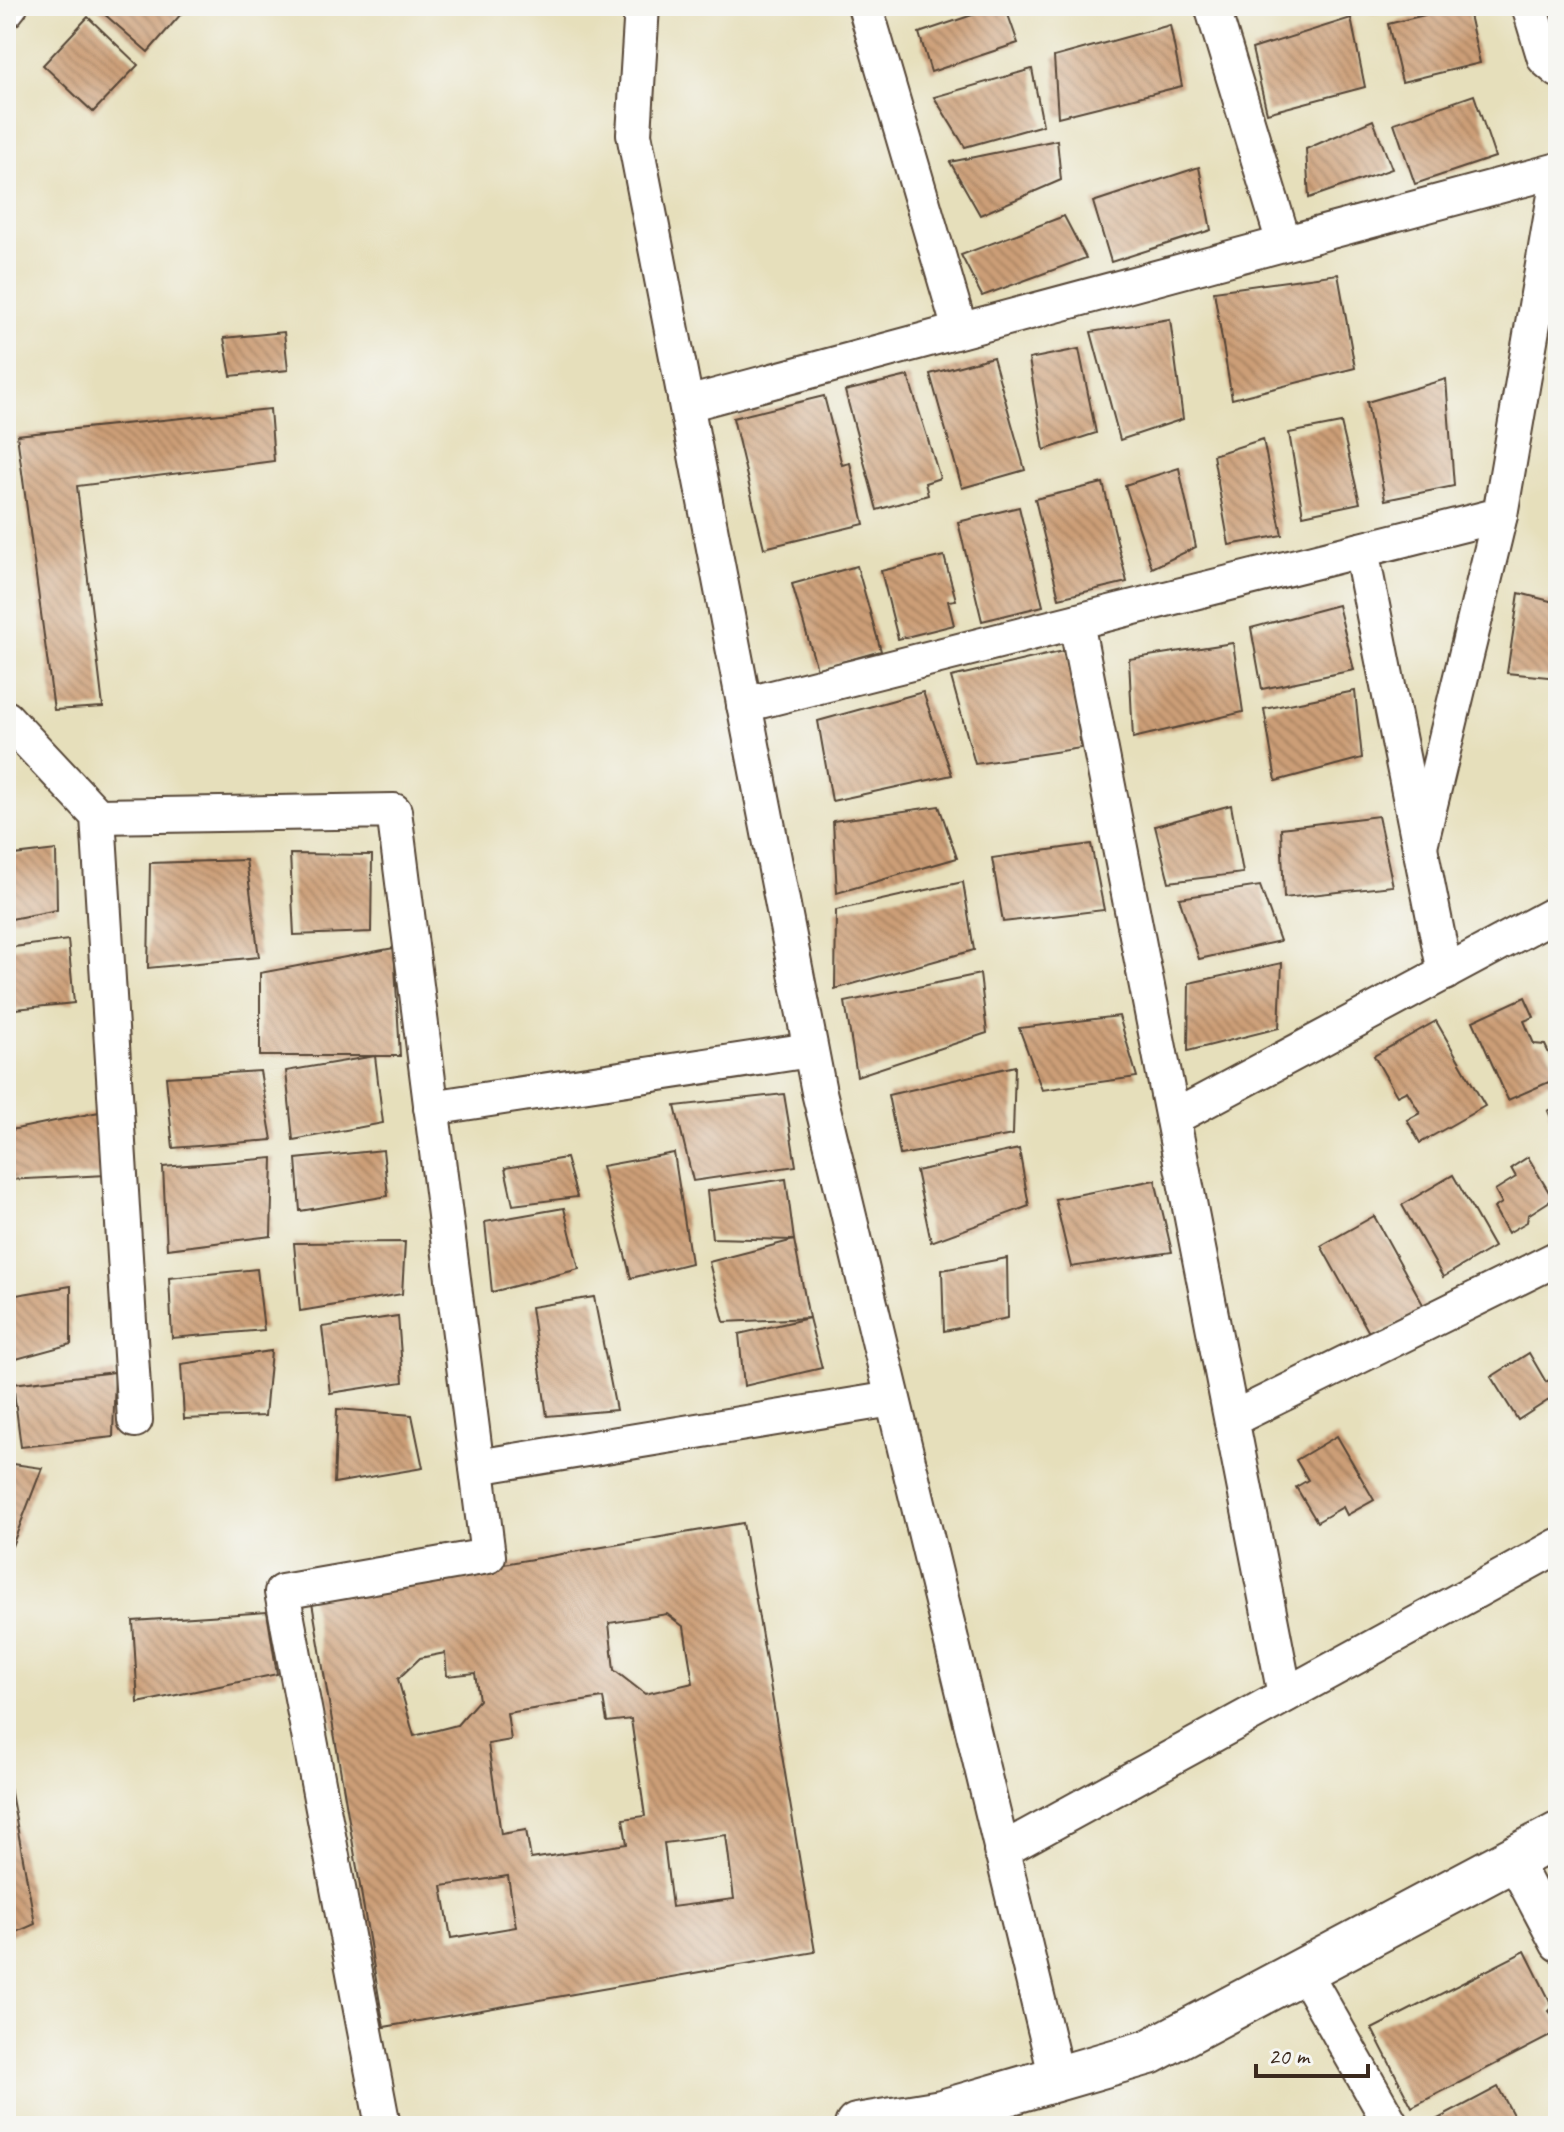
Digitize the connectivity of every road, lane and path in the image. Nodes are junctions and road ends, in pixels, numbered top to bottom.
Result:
1 (10, 6) edge
2 (642, 6) edge
3 (1212, 6) edge
4 (1529, 6) edge
5 (872, 8) edge
6 (6, 11) edge
7 (1558, 70) edge
8 (1558, 170) edge
9 (1558, 178) edge
10 (1284, 243) junction
11 (1550, 275) edge
12 (960, 330) junction
13 (687, 404) junction
14 (1500, 515) junction
15 (1361, 550) junction
16 (1076, 622) junction
17 (744, 705) junction
18 (6, 718) edge
19 (98, 816) junction
20 (1420, 846) junction
21 (1558, 912) edge
22 (1445, 973) junction
23 (810, 1050) junction
24 (431, 1108) junction
25 (1173, 1118) junction
26 (1558, 1258) edge
27 (892, 1399) junction
28 (1232, 1419) junction
29 (135, 1420) dead end
30 (477, 1467) junction
31 (1558, 1546) edge
32 (1285, 1695) junction
33 (1558, 1835) edge
34 (1001, 1851) junction
35 (1513, 1859) junction
36 (1558, 1944) edge
37 (1303, 1970) junction
38 (1057, 2079) junction
39 (383, 2126) edge
40 (857, 2126) edge
41 (1392, 2126) edge

1 - 6 street
2 - 13 street
3 - 10 street
4 - 7 street
5 - 12 street
8 - 10 street
9 - 11 street
10 - 12 street
11 - 14 street
12 - 13 street
13 - 17 street
14 - 15 street
14 - 20 street
15 - 16 street
15 - 20 street
16 - 17 street
16 - 25 street
17 - 23 street
18 - 19 street
19 - 24 street
19 - 29 street
20 - 22 street
21 - 22 street
22 - 25 street
23 - 24 street
23 - 27 street
24 - 30 street
25 - 28 street
26 - 28 street
27 - 30 street
27 - 34 street
28 - 32 street
30 - 39 street
31 - 32 street
32 - 34 street
33 - 35 street
34 - 38 street
35 - 36 street
35 - 37 street
37 - 38 street
37 - 41 street
38 - 40 street

